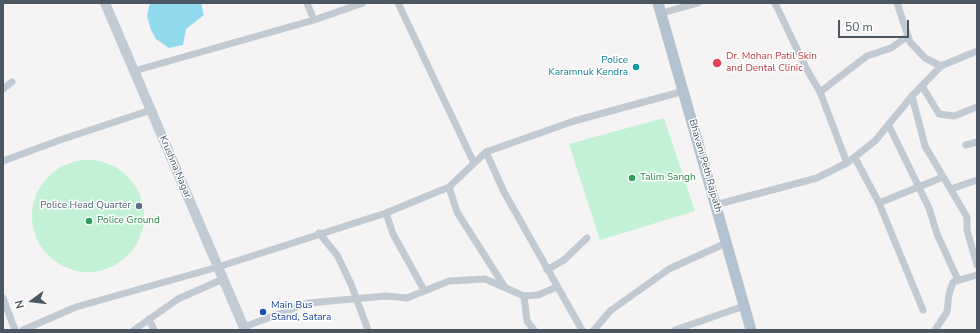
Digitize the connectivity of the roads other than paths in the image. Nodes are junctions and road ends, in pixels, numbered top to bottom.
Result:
1 (105, 3) edge
2 (307, 3) edge
3 (363, 3) edge
4 (398, 3) edge
5 (698, 3) edge
6 (775, 3) edge
7 (897, 3) edge
8 (660, 8) edge
9 (314, 20) junction
10 (908, 36) junction
11 (977, 51) edge
12 (942, 66) junction
13 (134, 71) junction
14 (12, 82) dead end
15 (922, 86) junction
16 (3, 89) edge
17 (684, 91) junction
18 (820, 92) junction
19 (912, 96) junction
20 (977, 107) edge
21 (151, 110) junction
22 (889, 126) junction
23 (977, 142) edge
24 (966, 145) dead end
25 (486, 152) junction
26 (855, 158) junction
27 (3, 161) edge
28 (474, 163) junction
29 (847, 163) junction
30 (943, 177) junction
31 (977, 180) edge
32 (449, 187) junction
33 (918, 187) junction
34 (951, 189) junction
35 (879, 203) junction
36 (715, 204) junction
37 (386, 213) junction
38 (319, 234) junction
39 (587, 238) dead end
40 (726, 243) junction
41 (977, 265) edge
42 (218, 267) junction
43 (547, 270) junction
44 (977, 275) edge
45 (223, 279) junction
46 (958, 280) junction
47 (504, 286) junction
48 (557, 287) junction
49 (424, 290) junction
50 (524, 296) junction
51 (3, 298) edge
52 (356, 298) junction
53 (744, 306) junction
54 (924, 310) dead end
55 (149, 319) junction
56 (245, 329) edge
57 (15, 330) edge
58 (23, 330) edge
59 (134, 330) edge
60 (154, 330) edge
61 (368, 330) edge
62 (534, 330) edge
63 (582, 330) edge
64 (594, 330) edge
65 (675, 330) edge
66 (750, 330) edge
67 (936, 330) edge

1 - 13 main road, Krushna Nagar
2 - 9 street
3 - 9 street
4 - 28 street
5 - 8 street
6 - 18 street
7 - 10 street
8 - 17 main road, Bhavani Peth Rajpath
9 - 13 street
10 - 12 street
10 - 18 street
11 - 12 street
12 - 15 street
13 - 21 main road, Krushna Nagar
14 - 16 street
15 - 19 street
15 - 20 street
17 - 25 street
17 - 36 main road, Bhavani Peth Rajpath
18 - 29 street
19 - 22 street
19 - 30 street
21 - 27 street
21 - 42 main road, Krushna Nagar
22 - 26 street
22 - 33 street
23 - 24 street
25 - 28 street
25 - 43 street
26 - 29 street
26 - 35 street
28 - 32 street
29 - 36 street
30 - 33 street
30 - 34 street
31 - 34 street
32 - 37 street
32 - 47 street
33 - 35 street
33 - 46 street
34 - 41 street
35 - 54 street
36 - 40 main road, Bhavani Peth Rajpath
37 - 38 street
37 - 49 street
38 - 42 street
38 - 52 street
39 - 43 street
40 - 53 main road, Bhavani Peth Rajpath
40 - 64 street
42 - 45 main road, Krushna Nagar
42 - 58 street
43 - 48 street
44 - 46 street
45 - 55 street
45 - 56 main road, Krushna Nagar
46 - 67 street
47 - 49 street
47 - 50 street
48 - 50 street
48 - 63 street
49 - 52 street
50 - 62 street
51 - 57 street
52 - 56 street
52 - 61 street
53 - 65 street
53 - 66 main road, Bhavani Peth Rajpath
55 - 59 street
55 - 60 street

